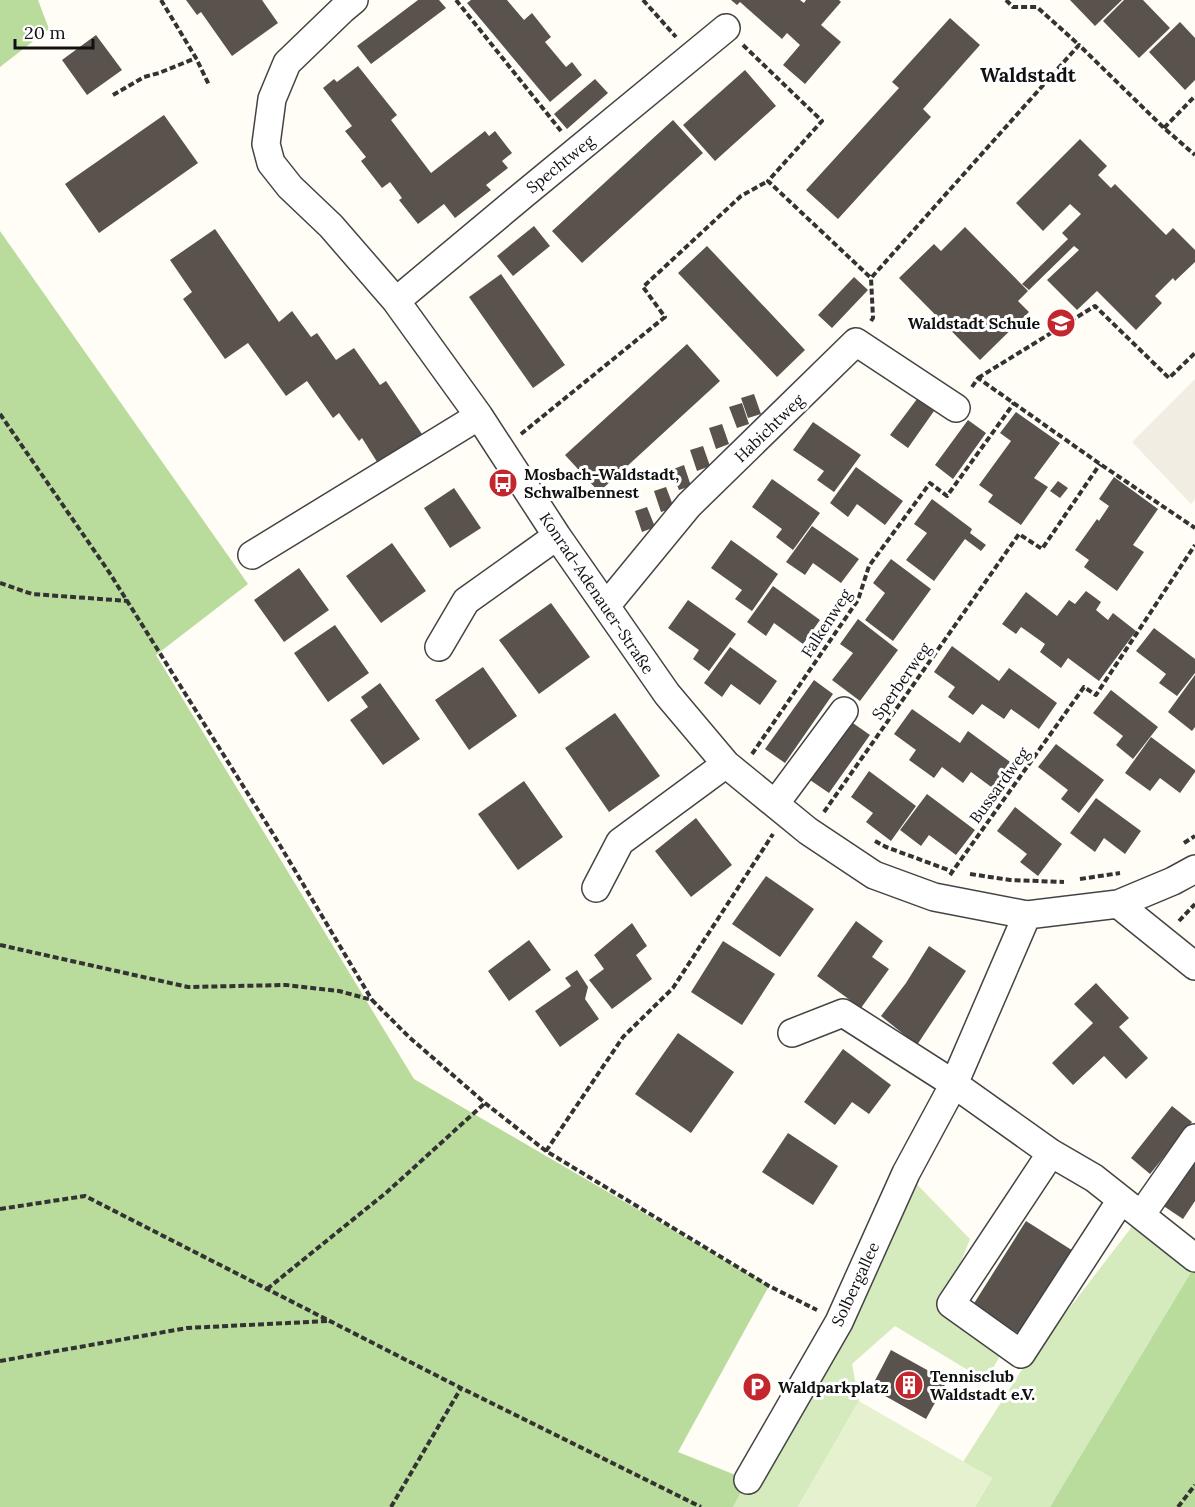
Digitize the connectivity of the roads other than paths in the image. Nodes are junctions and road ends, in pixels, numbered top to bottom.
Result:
1 (354, 0) edge
2 (726, 28) road end
3 (396, 301) junction
4 (956, 408) road end
5 (479, 416) junction
6 (557, 536) junction
7 (252, 555) dead end
8 (606, 606) junction
9 (439, 647) dead end
10 (844, 711) dead end
11 (732, 769) junction
12 (781, 809) junction
13 (1195, 869) edge
14 (596, 888) dead end
15 (1118, 904) junction
16 (1027, 915) junction
17 (1195, 966) edge
18 (792, 1033) dead end
19 (954, 1084) junction
20 (1195, 1138) edge
21 (1051, 1153) junction
22 (1131, 1208) junction
23 (1195, 1258) edge
24 (748, 1480) dead end

1 - 3 street, Konrad-Adenauer-Straße
2 - 3 street, Spechtweg
3 - 5 street, Konrad-Adenauer-Straße
4 - 8 street, Habichtweg
5 - 6 street, Konrad-Adenauer-Straße
5 - 7 street
6 - 8 street, Konrad-Adenauer-Straße
6 - 9 street
8 - 11 street, Konrad-Adenauer-Straße
10 - 12 street
11 - 12 street, Konrad-Adenauer-Straße
11 - 14 street
12 - 16 street, Konrad-Adenauer-Straße
13 - 15 street
15 - 16 street
15 - 17 street
16 - 19 street, Solbergallee
18 - 19 street
19 - 21 street
19 - 24 street, Solbergallee
20 - 22 street
21 - 22 street
21 - 22 street
22 - 23 street

